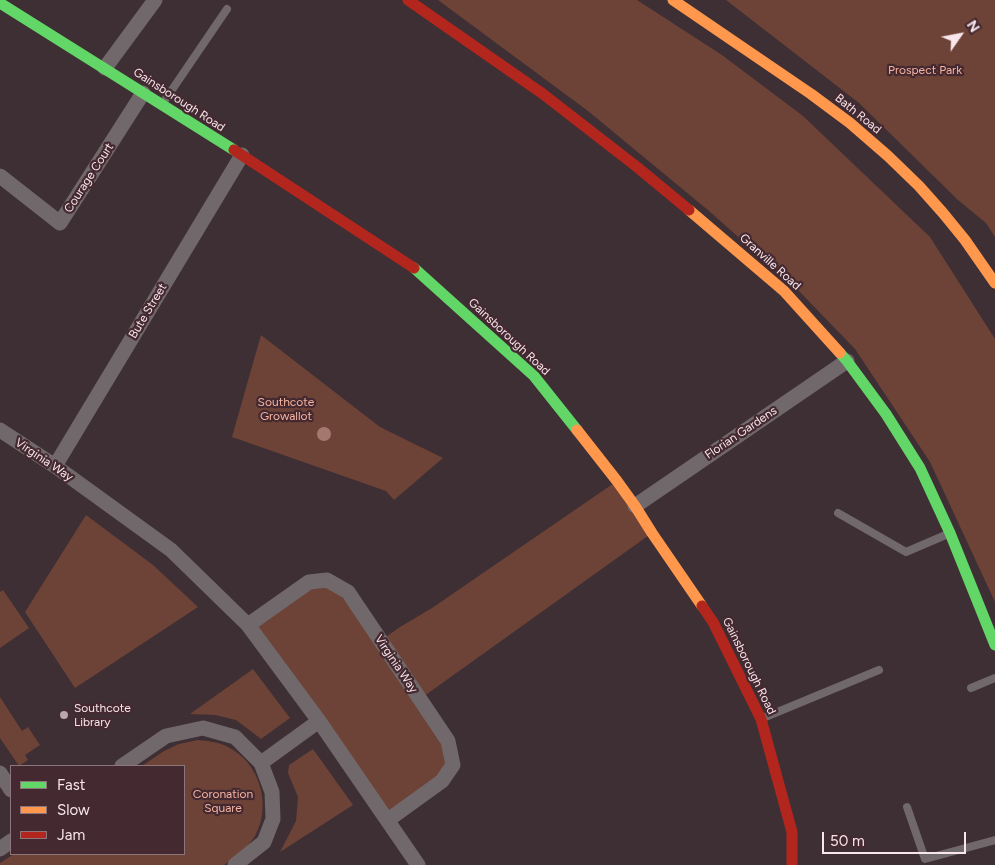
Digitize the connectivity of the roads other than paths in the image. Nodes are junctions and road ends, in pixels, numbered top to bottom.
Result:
1 (155, 0) edge
2 (408, 0) edge
3 (673, 0) edge
4 (0, 3) edge
5 (227, 9) dead end
6 (105, 68) junction
7 (143, 93) junction
8 (162, 105) junction
9 (242, 155) junction
10 (0, 176) edge
11 (995, 283) edge
12 (847, 361) junction
13 (0, 430) edge
14 (55, 466) junction
15 (635, 506) junction
16 (838, 513) dead end
17 (950, 533) junction
18 (248, 625) junction
19 (995, 645) edge
20 (879, 670) dead end
21 (995, 678) edge
22 (970, 688) dead end
23 (761, 720) junction
24 (319, 721) junction
25 (261, 763) junction
26 (123, 765) edge
27 (0, 773) edge
28 (10, 788) edge
29 (907, 807) dead end
30 (388, 820) junction
31 (995, 840) edge
32 (235, 865) edge
33 (418, 865) edge
34 (792, 865) edge

1 - 6 street
2 - 12 street, Granville Road
3 - 11 street, Bath Road
4 - 6 street, Gainsborough Road
5 - 8 lane
6 - 7 street, Gainsborough Road
7 - 8 street, Gainsborough Road
7 - 10 street, Courage Court
8 - 9 street, Gainsborough Road
9 - 14 street, Bute Street
9 - 15 street, Gainsborough Road
12 - 15 street, Florian Gardens
12 - 17 street, Granville Road
13 - 14 street, Virginia Way
14 - 18 street, Virginia Way
15 - 23 street, Gainsborough Road
16 - 17 lane
17 - 19 street, Granville Road
18 - 24 street, Virginia Way
18 - 30 street, Virginia Way
20 - 23 lane
21 - 22 lane
23 - 34 street, Gainsborough Road
24 - 25 street
24 - 30 street, Virginia Way
25 - 26 street
25 - 32 street
27 - 28 street
29 - 31 lane
30 - 33 street, Virginia Way

